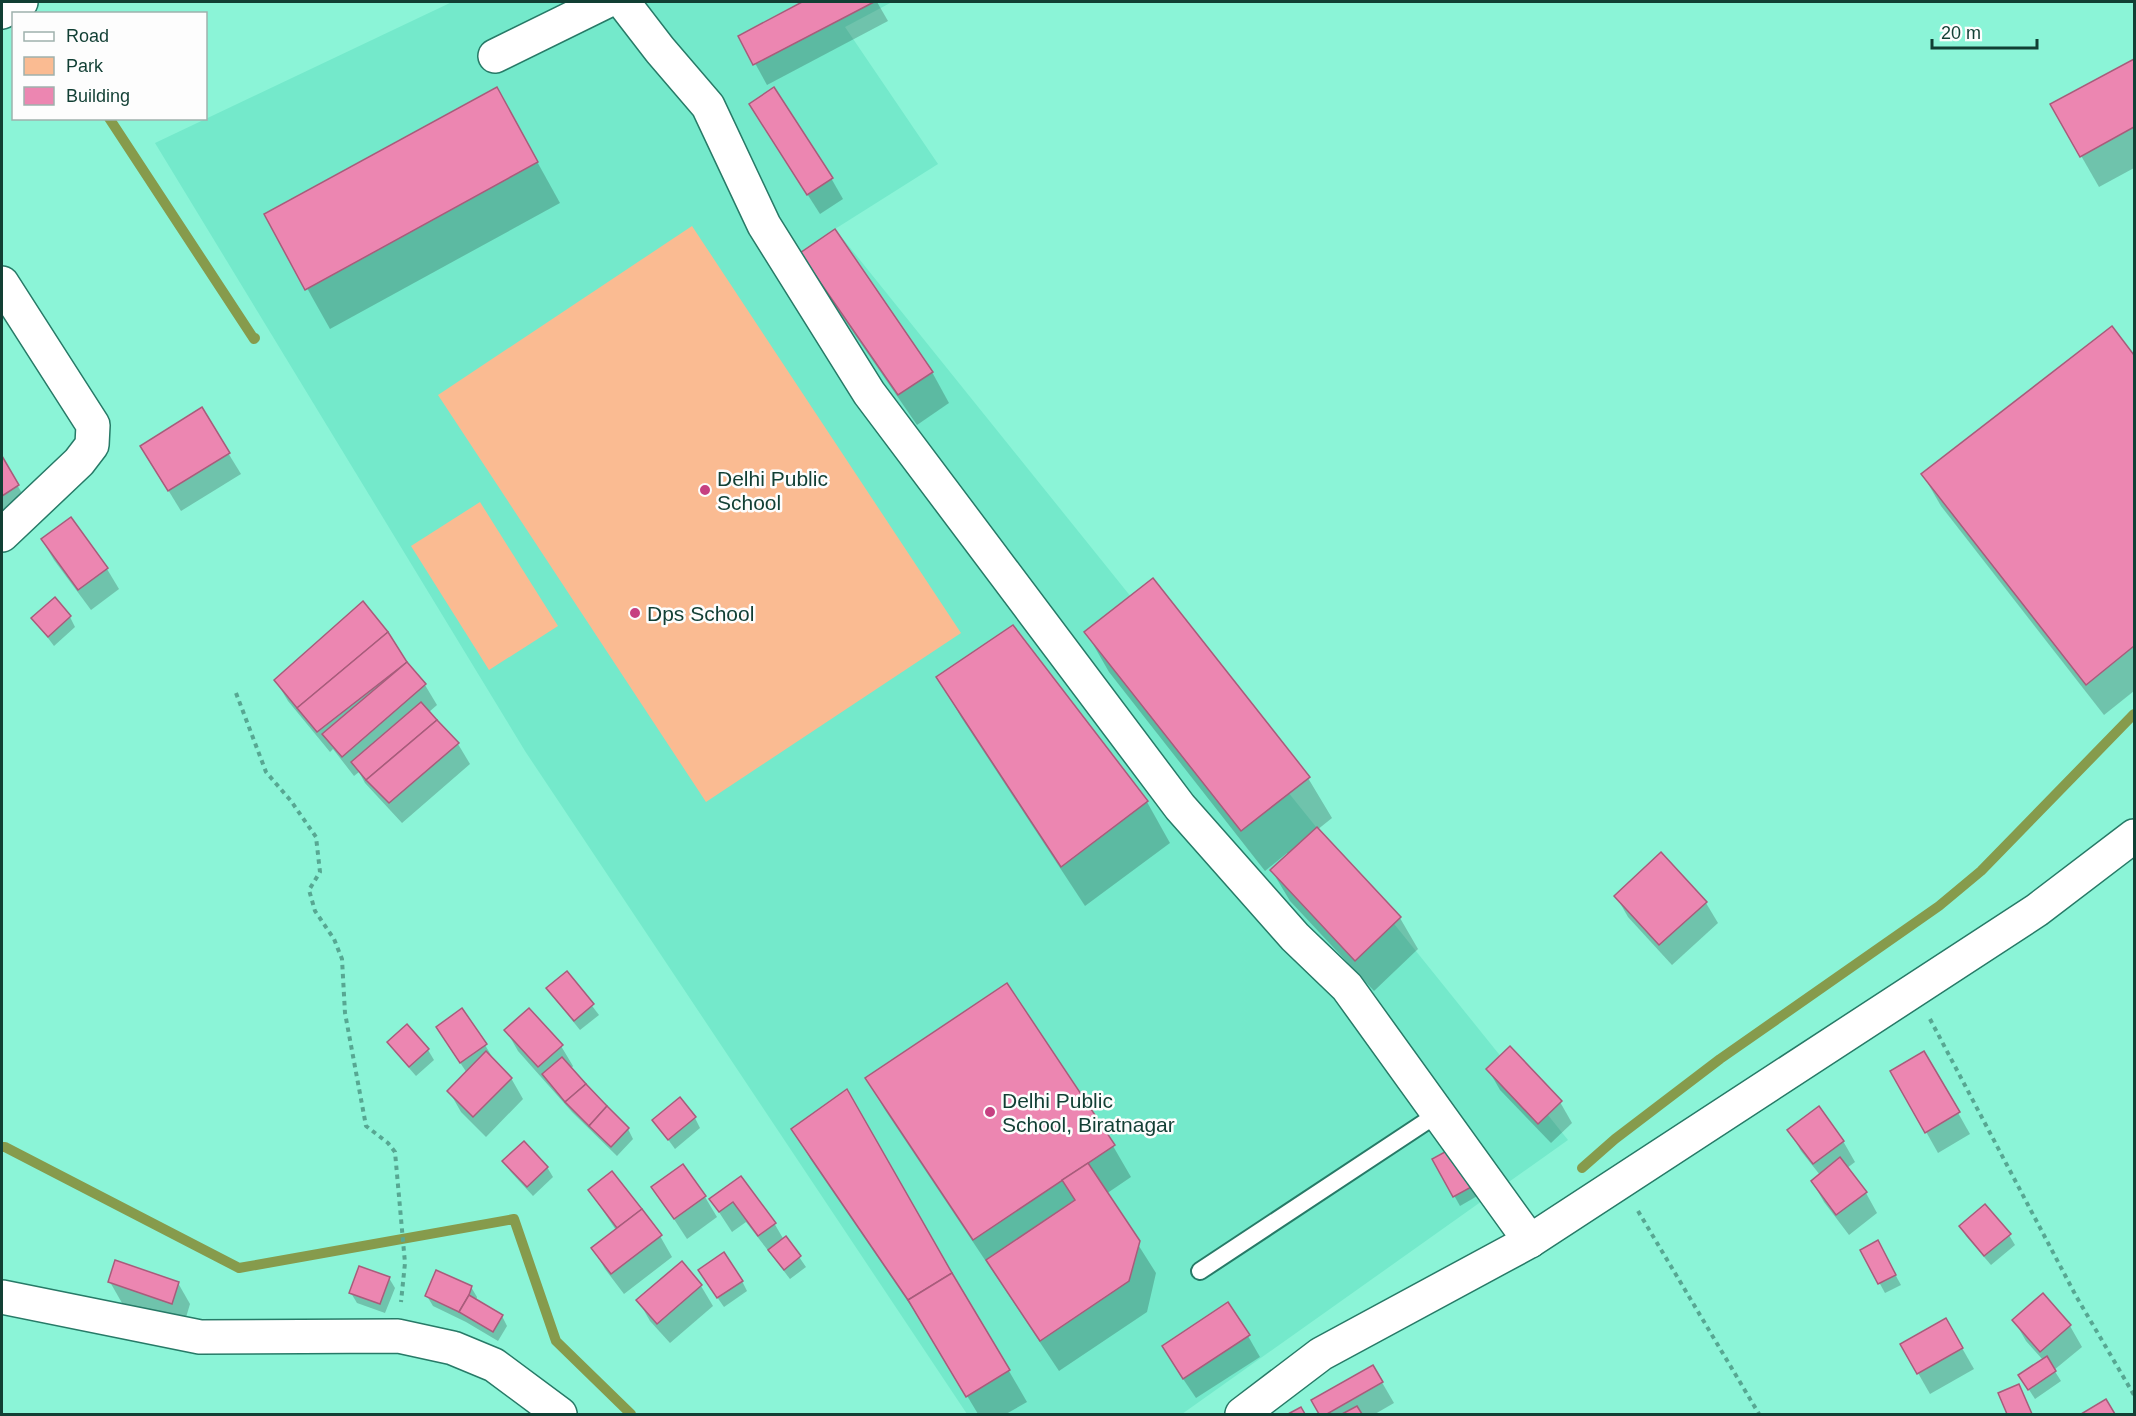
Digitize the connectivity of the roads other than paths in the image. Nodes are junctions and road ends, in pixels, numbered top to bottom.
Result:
1 (21, 2) edge
2 (605, 2) edge
3 (623, 2) edge
4 (2, 12) edge
5 (495, 56) dead end
6 (2, 283) edge
7 (2, 535) edge
8 (2134, 836) edge
9 (1439, 1113) junction
10 (1530, 1241) junction
11 (1200, 1271) dead end
12 (2, 1297) edge
13 (560, 1414) edge
14 (1242, 1414) edge

1 - 4 street
2 - 5 street
3 - 9 street
6 - 7 street
8 - 10 street
9 - 10 street
9 - 11 lane
10 - 14 street
12 - 13 street

